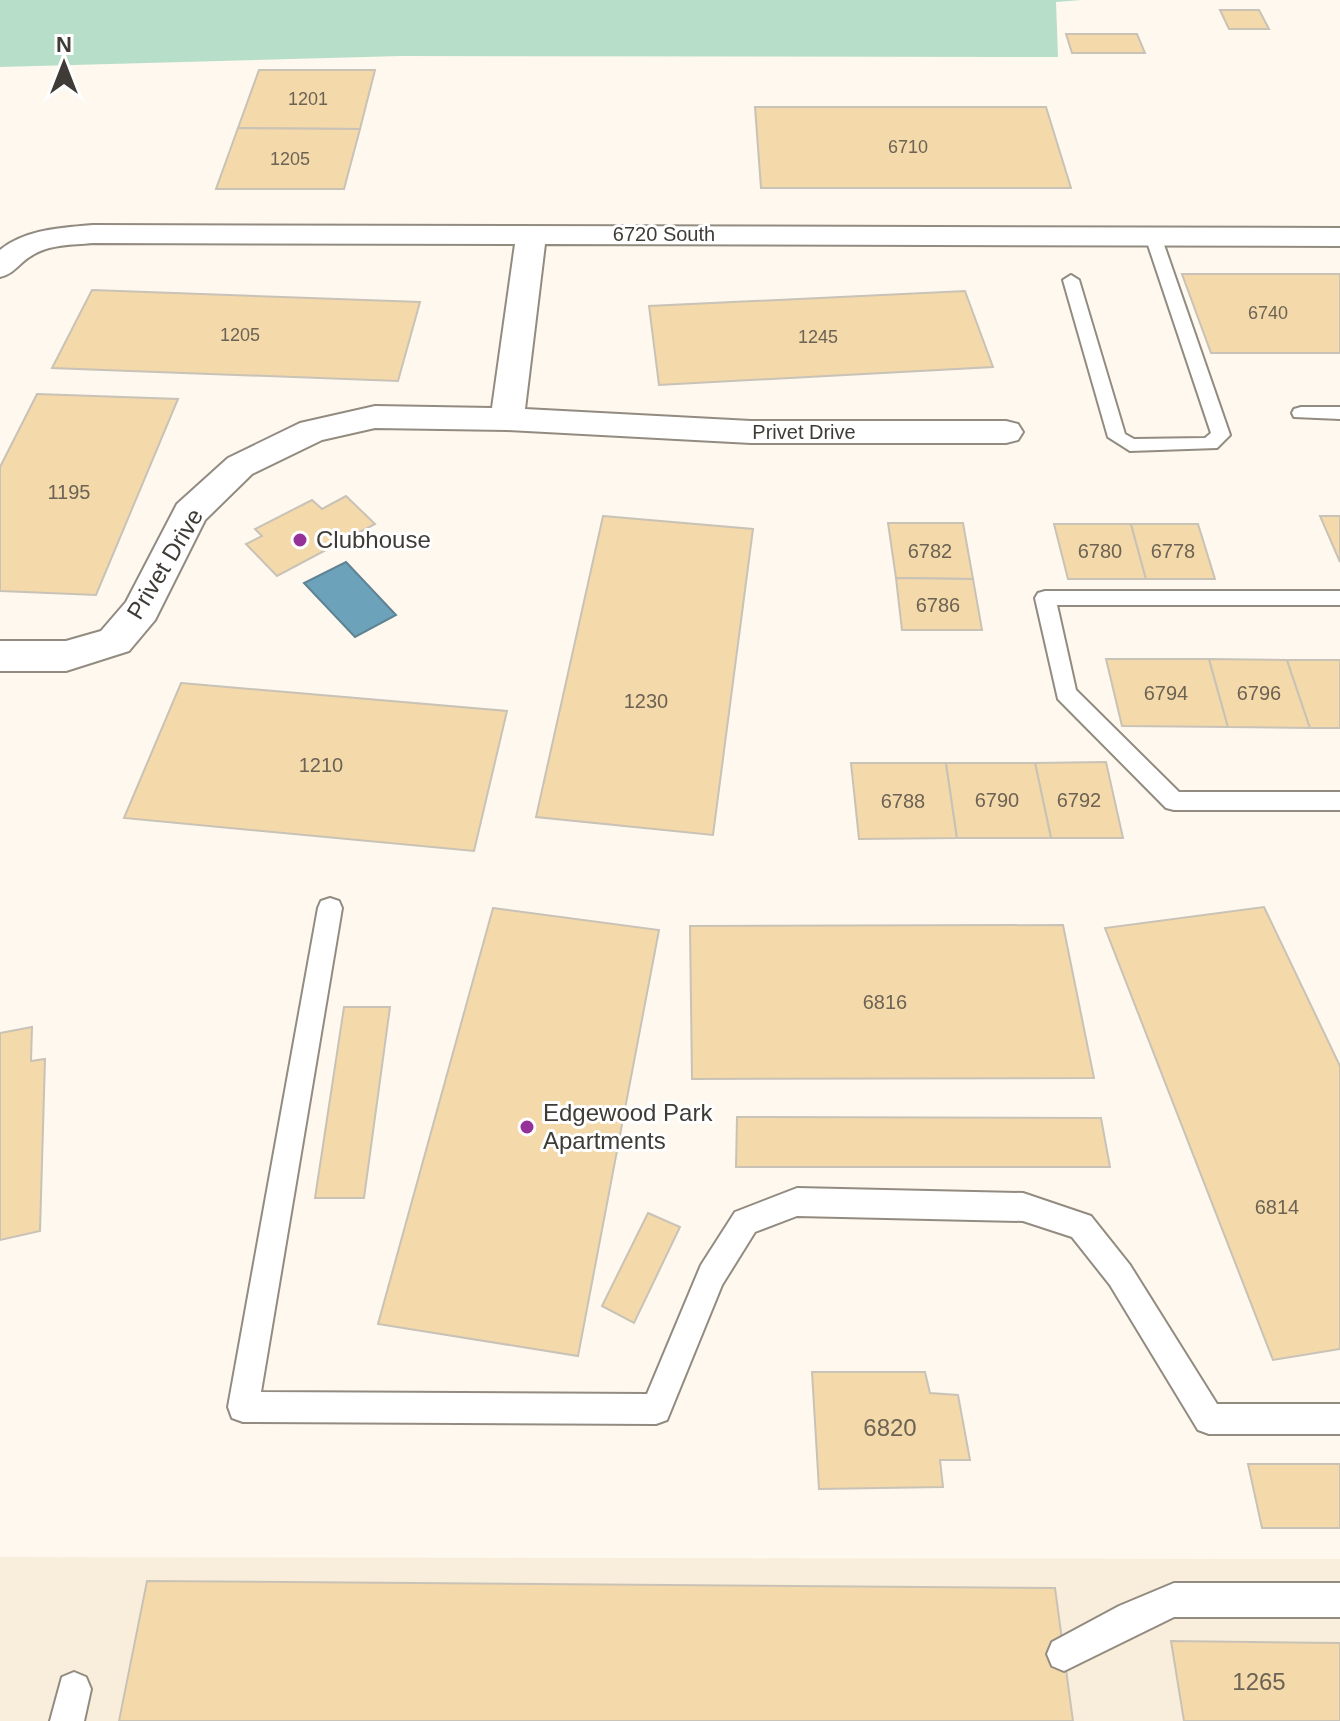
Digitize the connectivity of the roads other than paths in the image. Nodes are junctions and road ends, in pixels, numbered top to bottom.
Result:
1 (531, 235) junction
2 (1153, 236) junction
3 (1340, 237) edge
4 (0, 268) edge
5 (1071, 280) dead end
6 (1301, 413) dead end
7 (1340, 413) edge
8 (507, 419) junction
9 (1006, 432) dead end
10 (1340, 598) edge
11 (0, 656) edge
12 (1340, 801) edge
13 (330, 908) dead end
14 (1340, 1419) edge
15 (1340, 1600) edge
16 (1064, 1654) dead end

1 - 2 street, 6720 South
1 - 4 street, 6720 South
1 - 8 street
2 - 3 street, 6720 South
2 - 5 lane
6 - 7 lane
8 - 9 street, Privet Drive
8 - 11 street, Privet Drive
10 - 12 lane
13 - 14 lane
15 - 16 lane

